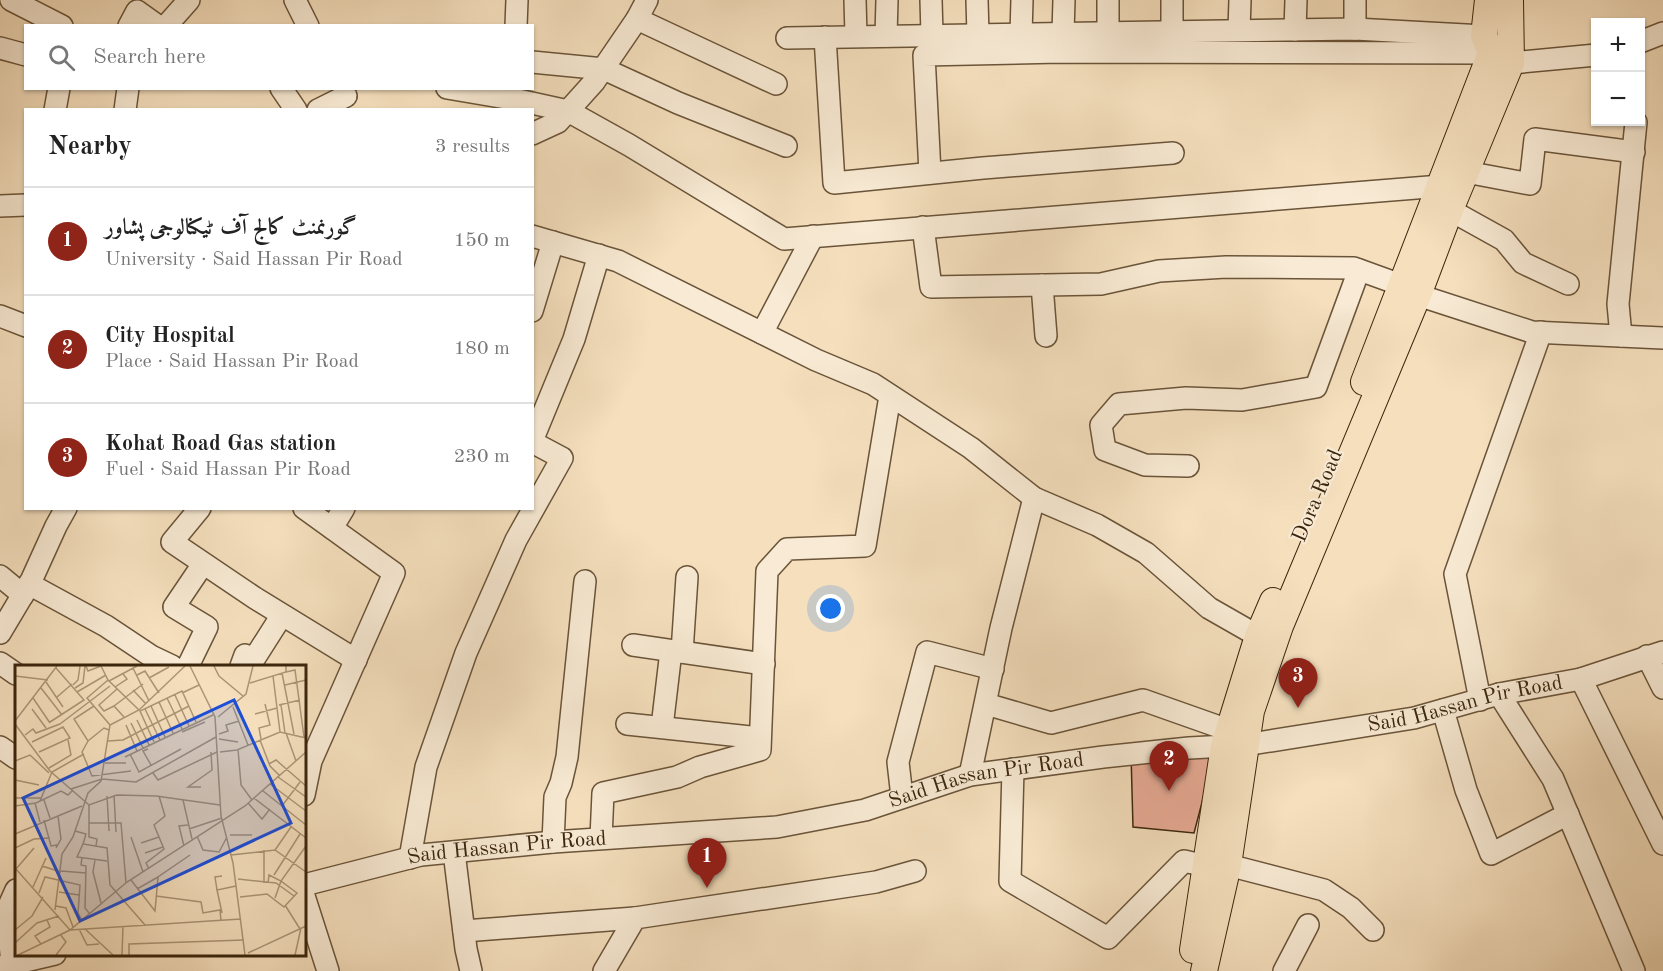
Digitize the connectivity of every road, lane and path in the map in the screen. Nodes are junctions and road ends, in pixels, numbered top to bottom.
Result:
1 (11, 0) edge
2 (189, 0) edge
3 (295, 0) edge
4 (517, 0) edge
5 (648, 0) edge
6 (855, 0) edge
7 (887, 0) edge
8 (931, 0) edge
9 (977, 0) edge
10 (1022, 0) edge
11 (1064, 0) edge
12 (1108, 0) edge
13 (1172, 0) edge
14 (1240, 0) edge
15 (1296, 0) edge
16 (1355, 0) edge
17 (1488, 0) edge
18 (1510, 0) edge
19 (637, 19) junction
20 (58, 24) edge
21 (130, 24) edge
22 (155, 24) edge
23 (168, 24) edge
24 (307, 24) edge
25 (516, 24) edge
26 (1355, 29) junction
27 (1239, 30) junction
28 (1295, 30) junction
29 (1173, 32) junction
30 (1063, 33) junction
31 (1108, 33) junction
32 (1663, 33) edge
33 (1021, 34) junction
34 (978, 35) junction
35 (856, 36) junction
36 (886, 36) junction
37 (932, 36) junction
38 (825, 37) junction
39 (787, 38) dead end
40 (1645, 44) edge
41 (0, 48) edge
42 (1495, 50) junction
43 (24, 54) edge
44 (1591, 55) edge
45 (534, 62) edge
46 (604, 69) junction
47 (776, 84) dead end
48 (59, 90) edge
49 (128, 90) edge
50 (282, 90) edge
51 (459, 90) edge
52 (347, 98) edge
53 (55, 108) edge
54 (125, 108) edge
55 (295, 108) edge
56 (323, 108) edge
57 (568, 111) junction
58 (1636, 126) edge
59 (534, 133) edge
60 (786, 146) dead end
61 (1634, 152) junction
62 (1173, 153) dead end
63 (1466, 172) junction
64 (930, 173) junction
65 (1440, 186) junction
66 (24, 205) edge
67 (0, 206) edge
68 (1450, 210) junction
69 (923, 227) junction
70 (813, 236) junction
71 (534, 237) edge
72 (553, 242) junction
73 (599, 255) junction
74 (1359, 270) junction
75 (1568, 284) dead end
76 (1042, 285) junction
77 (1410, 290) junction
78 (534, 304) edge
79 (0, 316) edge
80 (24, 325) edge
81 (1541, 332) junction
82 (762, 333) junction
83 (1046, 336) dead end
84 (1621, 336) junction
85 (1663, 338) edge
86 (890, 396) junction
87 (534, 437) edge
88 (534, 443) edge
89 (1188, 466) dead end
90 (1034, 498) junction
91 (534, 508) edge
92 (65, 510) edge
93 (198, 510) edge
94 (307, 510) edge
95 (343, 510) edge
96 (533, 510) edge
97 (332, 528) junction
98 (203, 564) junction
99 (0, 576) edge
100 (687, 577) dead end
101 (585, 581) dead end
102 (26, 590) junction
103 (282, 615) junction
104 (0, 633) edge
105 (1258, 636) junction
106 (633, 645) dead end
107 (677, 652) junction
108 (1655, 654) edge
109 (356, 660) junction
110 (0, 663) edge
111 (764, 664) junction
112 (170, 665) edge
113 (188, 665) edge
114 (241, 665) edge
115 (993, 669) junction
116 (15, 673) edge
117 (1581, 679) junction
118 (1663, 688) edge
119 (1490, 697) junction
120 (986, 704) junction
121 (1443, 710) junction
122 (627, 724) dead end
123 (662, 727) junction
124 (760, 738) junction
125 (1232, 741) junction
126 (0, 747) edge
127 (15, 757) edge
128 (1013, 769) junction
129 (970, 775) junction
130 (306, 785) edge
131 (902, 797) junction
132 (1568, 814) junction
133 (1661, 835) edge
134 (601, 838) junction
135 (553, 842) junction
136 (454, 852) junction
137 (410, 858) junction
138 (1214, 863) junction
139 (915, 871) dead end
140 (306, 884) edge
141 (15, 892) edge
142 (306, 902) edge
143 (635, 918) junction
144 (1308, 925) dead end
145 (464, 930) junction
146 (1372, 930) dead end
147 (47, 956) edge
148 (6, 966) edge
149 (328, 971) edge
150 (471, 971) edge
151 (604, 971) edge
152 (1188, 971) edge
153 (1204, 971) edge
154 (1284, 971) edge
155 (1634, 971) edge

1 - 20 street
2 - 23 street
3 - 24 street
4 - 25 street
5 - 19 street
6 - 35 street
7 - 36 street
8 - 37 street
9 - 34 street
10 - 33 street
11 - 30 street
12 - 31 street
13 - 29 street
14 - 27 street
15 - 28 street
16 - 26 street
17 - 42 main road
18 - 42 main road
19 - 46 street
19 - 47 street
21 - 22 street
26 - 28 street
26 - 42 street
27 - 28 street
27 - 29 street
29 - 31 street
30 - 31 street
30 - 33 street
32 - 40 street
33 - 34 street
34 - 37 street
35 - 36 street
35 - 38 street
36 - 37 street
38 - 39 street
38 - 64 street
41 - 43 street
42 - 44 street
42 - 63 main road
42 - 64 street
42 - 65 main road, Dora Road
45 - 46 street
46 - 57 street
46 - 60 street
48 - 53 street
49 - 54 street
50 - 55 street
51 - 57 street
52 - 56 street
57 - 59 street
57 - 70 street
58 - 61 street
61 - 63 street
61 - 84 street
62 - 64 street
63 - 68 main road
65 - 69 street
65 - 77 main road, Dora Road
66 - 67 street
68 - 75 street
68 - 77 main road
69 - 70 street
69 - 76 street
70 - 82 street
71 - 72 street
72 - 73 street
72 - 78 street
73 - 82 street
73 - 87 street
74 - 76 street
74 - 77 street
74 - 89 street
76 - 83 street
77 - 81 street
77 - 105 main road, Dora Road
77 - 125 main road
79 - 80 street
81 - 84 street
81 - 119 street
82 - 86 street
84 - 85 street
86 - 90 street
86 - 111 street
88 - 91 street
90 - 105 street
90 - 115 street
92 - 102 street
93 - 98 street
94 - 97 street
95 - 97 street
96 - 137 street
97 - 109 street
98 - 103 street
98 - 113 street
99 - 102 street
100 - 107 street
101 - 135 street
102 - 104 street
102 - 112 street
103 - 109 street
103 - 114 street
105 - 125 main road, Dora Road
106 - 107 street
107 - 111 street
107 - 123 street
108 - 117 street, Said Hassan Pir Road
108 - 118 street
109 - 130 street
110 - 116 street
111 - 124 street
115 - 120 street
115 - 131 street
117 - 119 street, Said Hassan Pir Road
117 - 133 street
119 - 121 street, Said Hassan Pir Road
119 - 132 street
120 - 125 street
120 - 129 street
121 - 125 street, Said Hassan Pir Road
121 - 132 street
122 - 123 street
123 - 124 street
124 - 134 street
125 - 128 street, Said Hassan Pir Road
125 - 138 main road, Dora Road
126 - 127 street
128 - 129 street, Said Hassan Pir Road
128 - 138 street
129 - 131 street, Said Hassan Pir Road
131 - 134 street, Said Hassan Pir Road
132 - 155 street
134 - 135 street, Said Hassan Pir Road
135 - 136 street, Said Hassan Pir Road
136 - 137 street, Said Hassan Pir Road
136 - 145 street
137 - 140 street, Said Hassan Pir Road
138 - 146 street
138 - 152 main road, Dora Road
138 - 153 main road
139 - 143 street
141 - 148 street
142 - 149 street
143 - 145 street
143 - 151 street
144 - 154 street
145 - 150 street
147 - 148 street

